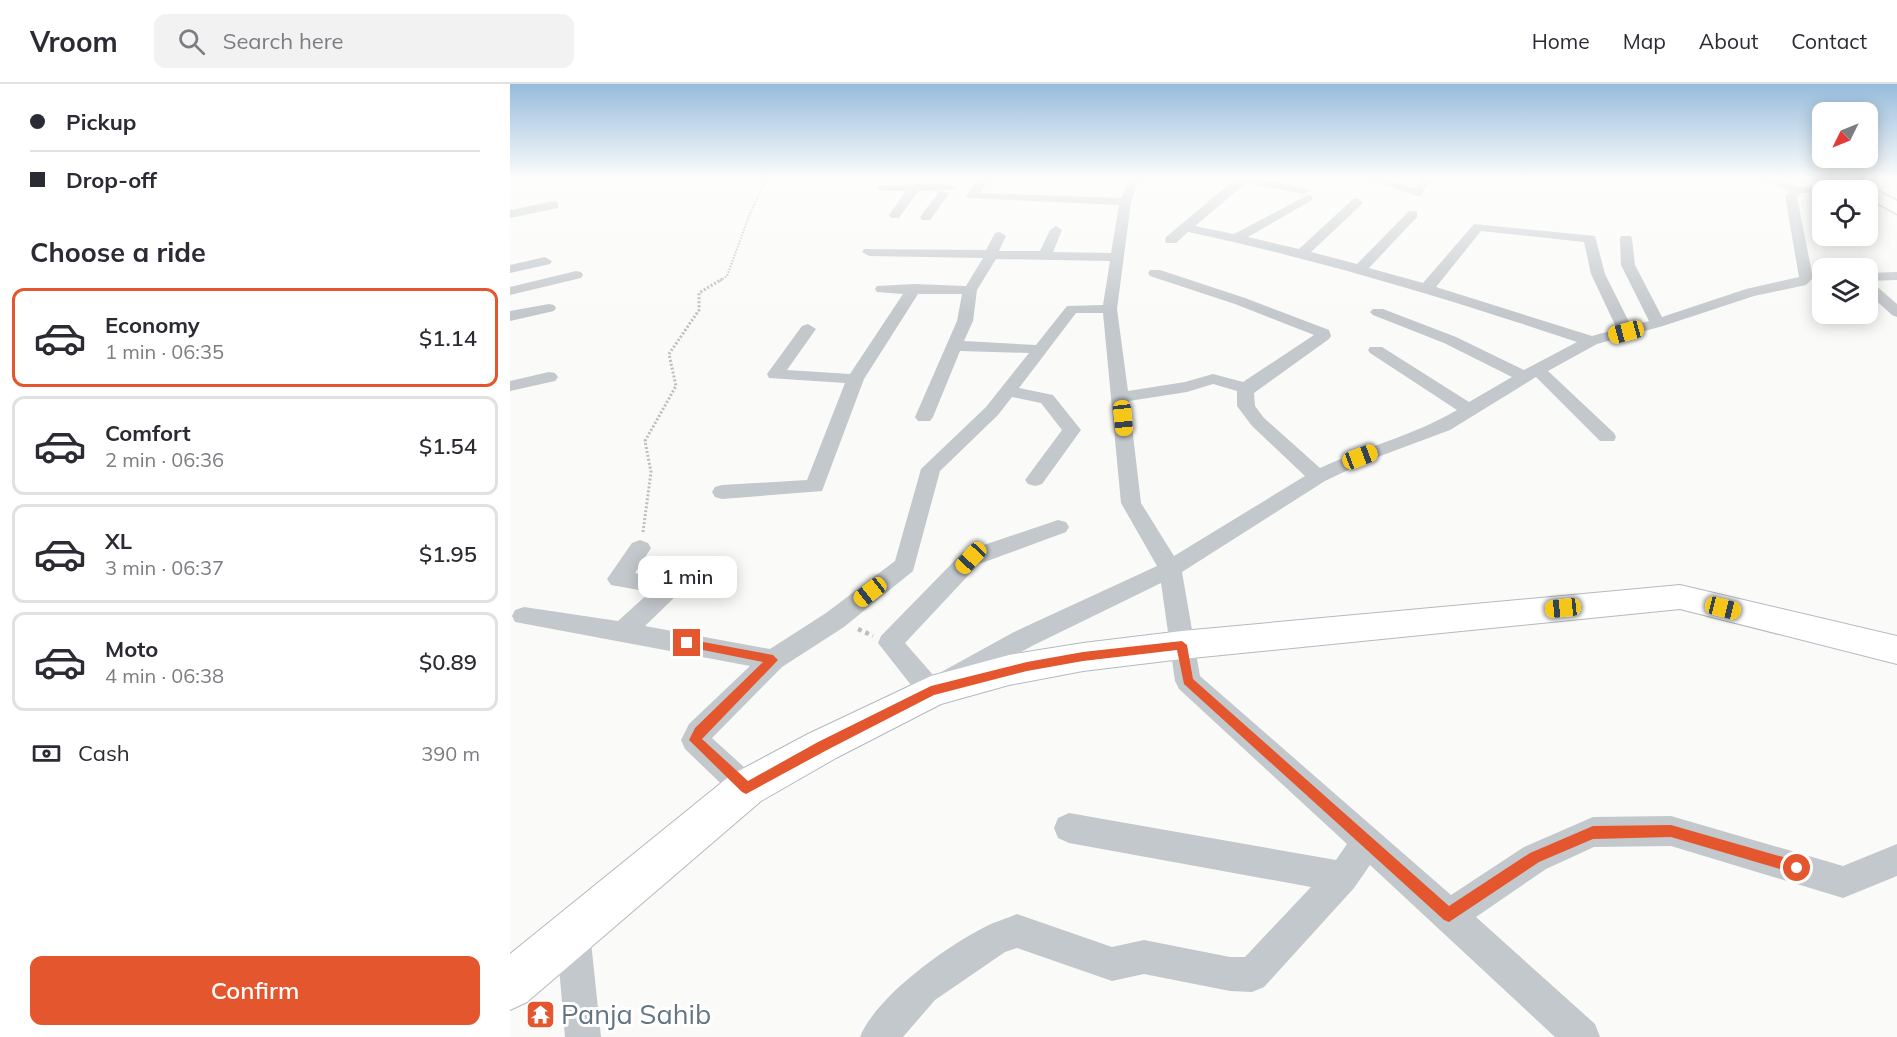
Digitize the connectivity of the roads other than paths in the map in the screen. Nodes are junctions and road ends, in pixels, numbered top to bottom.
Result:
1 (1121, 223) edge
2 (1190, 223) edge
3 (1260, 223) edge
4 (1334, 223) edge
5 (1404, 223) edge
6 (1796, 223) edge
7 (1185, 228) junction
8 (1056, 230) dead end
9 (955, 236) dead end
10 (1000, 236) dead end
11 (1237, 238) junction
12 (1626, 239) dead end
13 (1171, 240) dead end
14 (868, 252) dead end
15 (922, 254) junction
16 (943, 254) junction
17 (1302, 254) junction
18 (991, 255) junction
19 (1045, 256) junction
20 (1116, 257) junction
21 (545, 261) dead end
22 (510, 269) edge
23 (1360, 269) junction
24 (1155, 273) dead end
25 (576, 275) dead end
26 (1897, 276) edge
27 (1878, 277) edge
28 (1428, 287) junction
29 (914, 288) junction
30 (970, 290) junction
31 (510, 291) edge
32 (1878, 295) edge
33 (549, 308) dead end
34 (1110, 309) junction
35 (1378, 312) dead end
36 (1897, 312) edge
37 (510, 316) edge
38 (1658, 323) junction
39 (808, 328) dead end
40 (1626, 332) junction
41 (1591, 341) junction
42 (954, 346) junction
43 (1041, 350) junction
44 (1376, 350) dead end
45 (1532, 373) junction
46 (549, 377) dead end
47 (855, 379) junction
48 (510, 387) edge
49 (1248, 388) junction
50 (1008, 392) junction
51 (1120, 397) junction
52 (1469, 410) junction
53 (924, 417) dead end
54 (1607, 436) dead end
55 (1318, 477) junction
56 (1035, 480) dead end
57 (722, 492) dead end
58 (1058, 527) dead end
59 (640, 548) road end
60 (1170, 569) junction
61 (524, 616) dead end
62 (623, 631) junction
63 (1182, 645) junction
64 (1897, 650) edge
65 (773, 660) junction
66 (931, 691) junction
67 (746, 788) junction
68 (1069, 828) dead end
69 (1367, 842) junction
70 (1897, 860) edge
71 (1343, 877) junction
72 (1449, 915) junction
73 (573, 932) junction
74 (510, 985) edge
75 (583, 1037) edge
76 (878, 1037) edge
77 (1581, 1037) edge

1 - 20 street
2 - 7 street
3 - 11 street
4 - 17 street
5 - 23 street
6 - 38 street
7 - 11 street
7 - 13 street
8 - 19 street
9 - 16 street
10 - 18 street
11 - 17 street
12 - 38 street
14 - 15 street
15 - 16 street
15 - 29 street
16 - 18 street
17 - 23 street
18 - 19 street
18 - 30 street
19 - 20 street
20 - 34 street
21 - 22 street
23 - 28 street
24 - 49 street
25 - 31 street
26 - 27 street
28 - 40 street
28 - 41 street
29 - 30 street
29 - 47 street
30 - 42 street
32 - 36 street
33 - 37 street
34 - 43 street
34 - 51 street
35 - 45 street
38 - 40 street
39 - 47 street
40 - 41 street
41 - 45 street
42 - 43 street
42 - 53 street
43 - 50 street
44 - 52 street
45 - 52 street
45 - 54 street
46 - 48 street
47 - 57 street
49 - 51 street
49 - 55 street
50 - 56 street
50 - 65 street
51 - 60 street
52 - 55 street
55 - 60 street
58 - 66 street
59 - 62 street
60 - 63 street
60 - 66 street
61 - 62 street
62 - 65 street
63 - 64 main road
63 - 66 main road
63 - 69 street
65 - 67 street
66 - 67 main road
67 - 73 main road
68 - 71 street
69 - 71 street
69 - 72 street
70 - 72 street
71 - 76 street
72 - 77 street
73 - 74 main road
73 - 75 street

